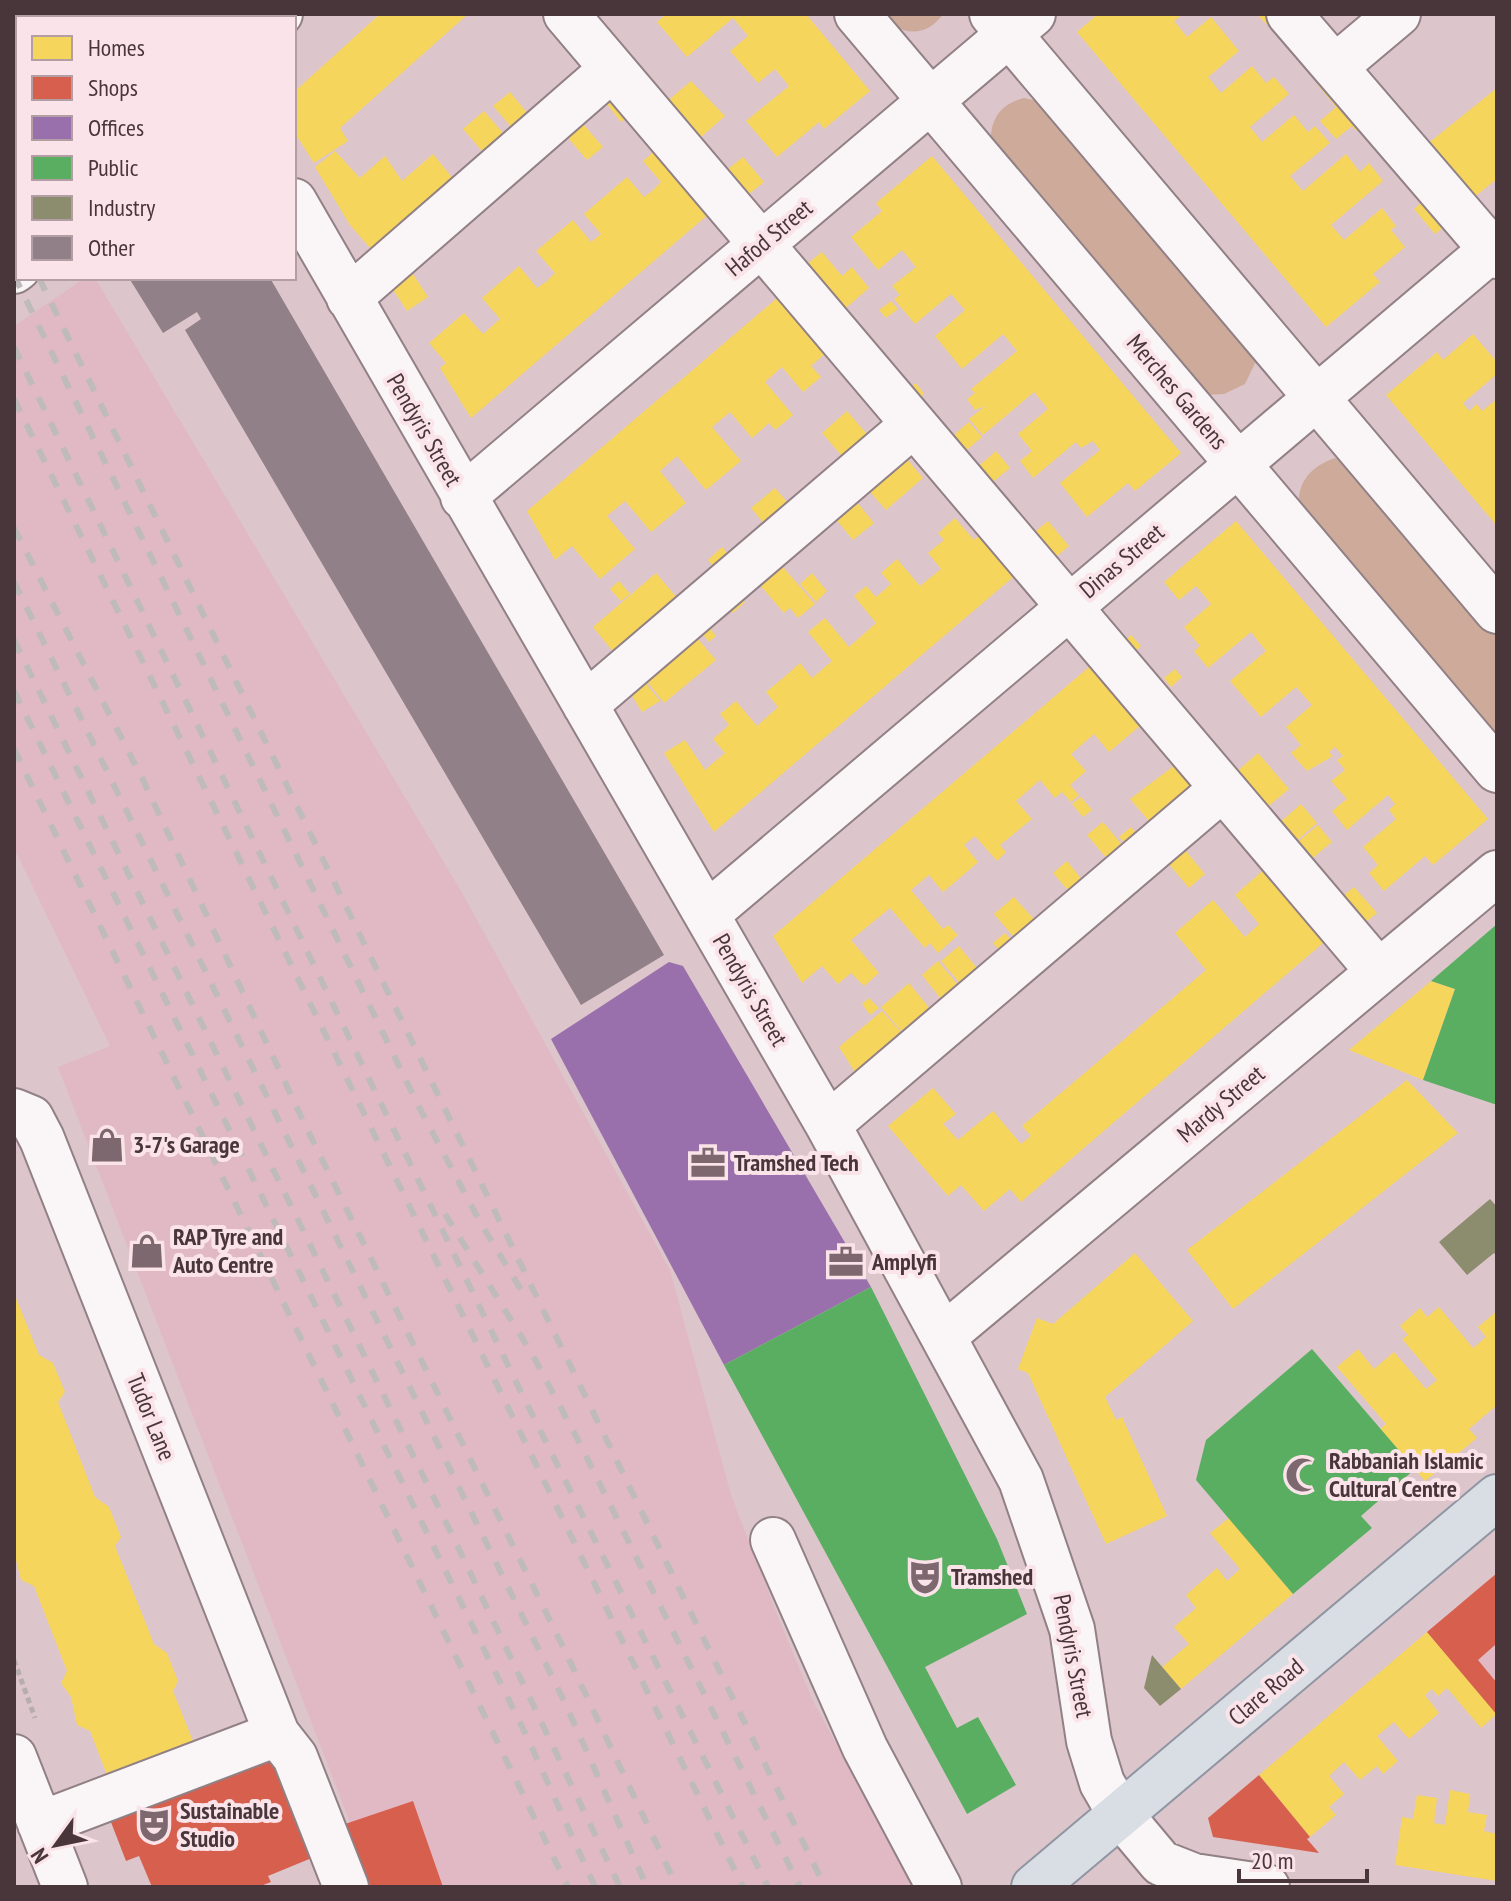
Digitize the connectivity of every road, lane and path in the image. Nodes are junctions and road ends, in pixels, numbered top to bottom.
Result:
1 (566, 14) edge
2 (857, 14) edge
3 (1289, 14) edge
4 (1398, 14) edge
5 (1011, 21) edge
6 (1335, 67) junction
7 (612, 69) junction
8 (930, 102) junction
9 (296, 205) edge
10 (762, 244) junction
11 (1495, 250) edge
12 (349, 298) junction
13 (1317, 397) junction
14 (914, 424) junction
15 (1238, 463) junction
16 (463, 497) junction
17 (1069, 607) junction
18 (1497, 611) edge
19 (585, 705) junction
20 (1497, 770) edge
21 (1222, 789) junction
22 (1497, 873) edge
23 (707, 914) junction
24 (1378, 971) junction
25 (14, 1111) edge
26 (828, 1125) junction
27 (945, 1335) junction
28 (1497, 1497) edge
29 (773, 1540) dead end
30 (277, 1734) junction
31 (14, 1757) edge
32 (1120, 1814) junction
33 (40, 1824) junction
34 (65, 1887) edge
35 (346, 1887) edge
36 (939, 1887) edge
37 (1034, 1887) edge
38 (1267, 1887) edge

1 - 7 street
2 - 8 street, Merches Gardens
3 - 6 street
4 - 6 street
5 - 8 street, Hafod Street
5 - 13 street
6 - 11 street
7 - 10 street
7 - 12 street
8 - 10 street, Hafod Street
8 - 15 street, Merches Gardens
9 - 12 street, Pendyris Street
10 - 14 street
10 - 16 street, Hafod Street
11 - 13 street, Dinas Street
12 - 16 street, Pendyris Street
13 - 15 street, Dinas Street
13 - 18 street
14 - 17 street
14 - 19 street
15 - 17 street, Dinas Street
15 - 20 street, Merches Gardens
16 - 19 street, Pendyris Street
17 - 21 street
17 - 23 street, Dinas Street
19 - 23 street, Pendyris Street
21 - 24 street
21 - 26 street
22 - 24 street, Mardy Street
23 - 26 street, Pendyris Street
24 - 27 street, Mardy Street
25 - 30 street, Tudor Lane
26 - 27 street, Pendyris Street
27 - 32 street, Pendyris Street
28 - 32 main road, Clare Road
29 - 36 street
30 - 33 street
30 - 35 street, Tudor Lane
31 - 33 street
32 - 37 main road, Clare Road
32 - 38 street, Pendyris Street
33 - 34 street

